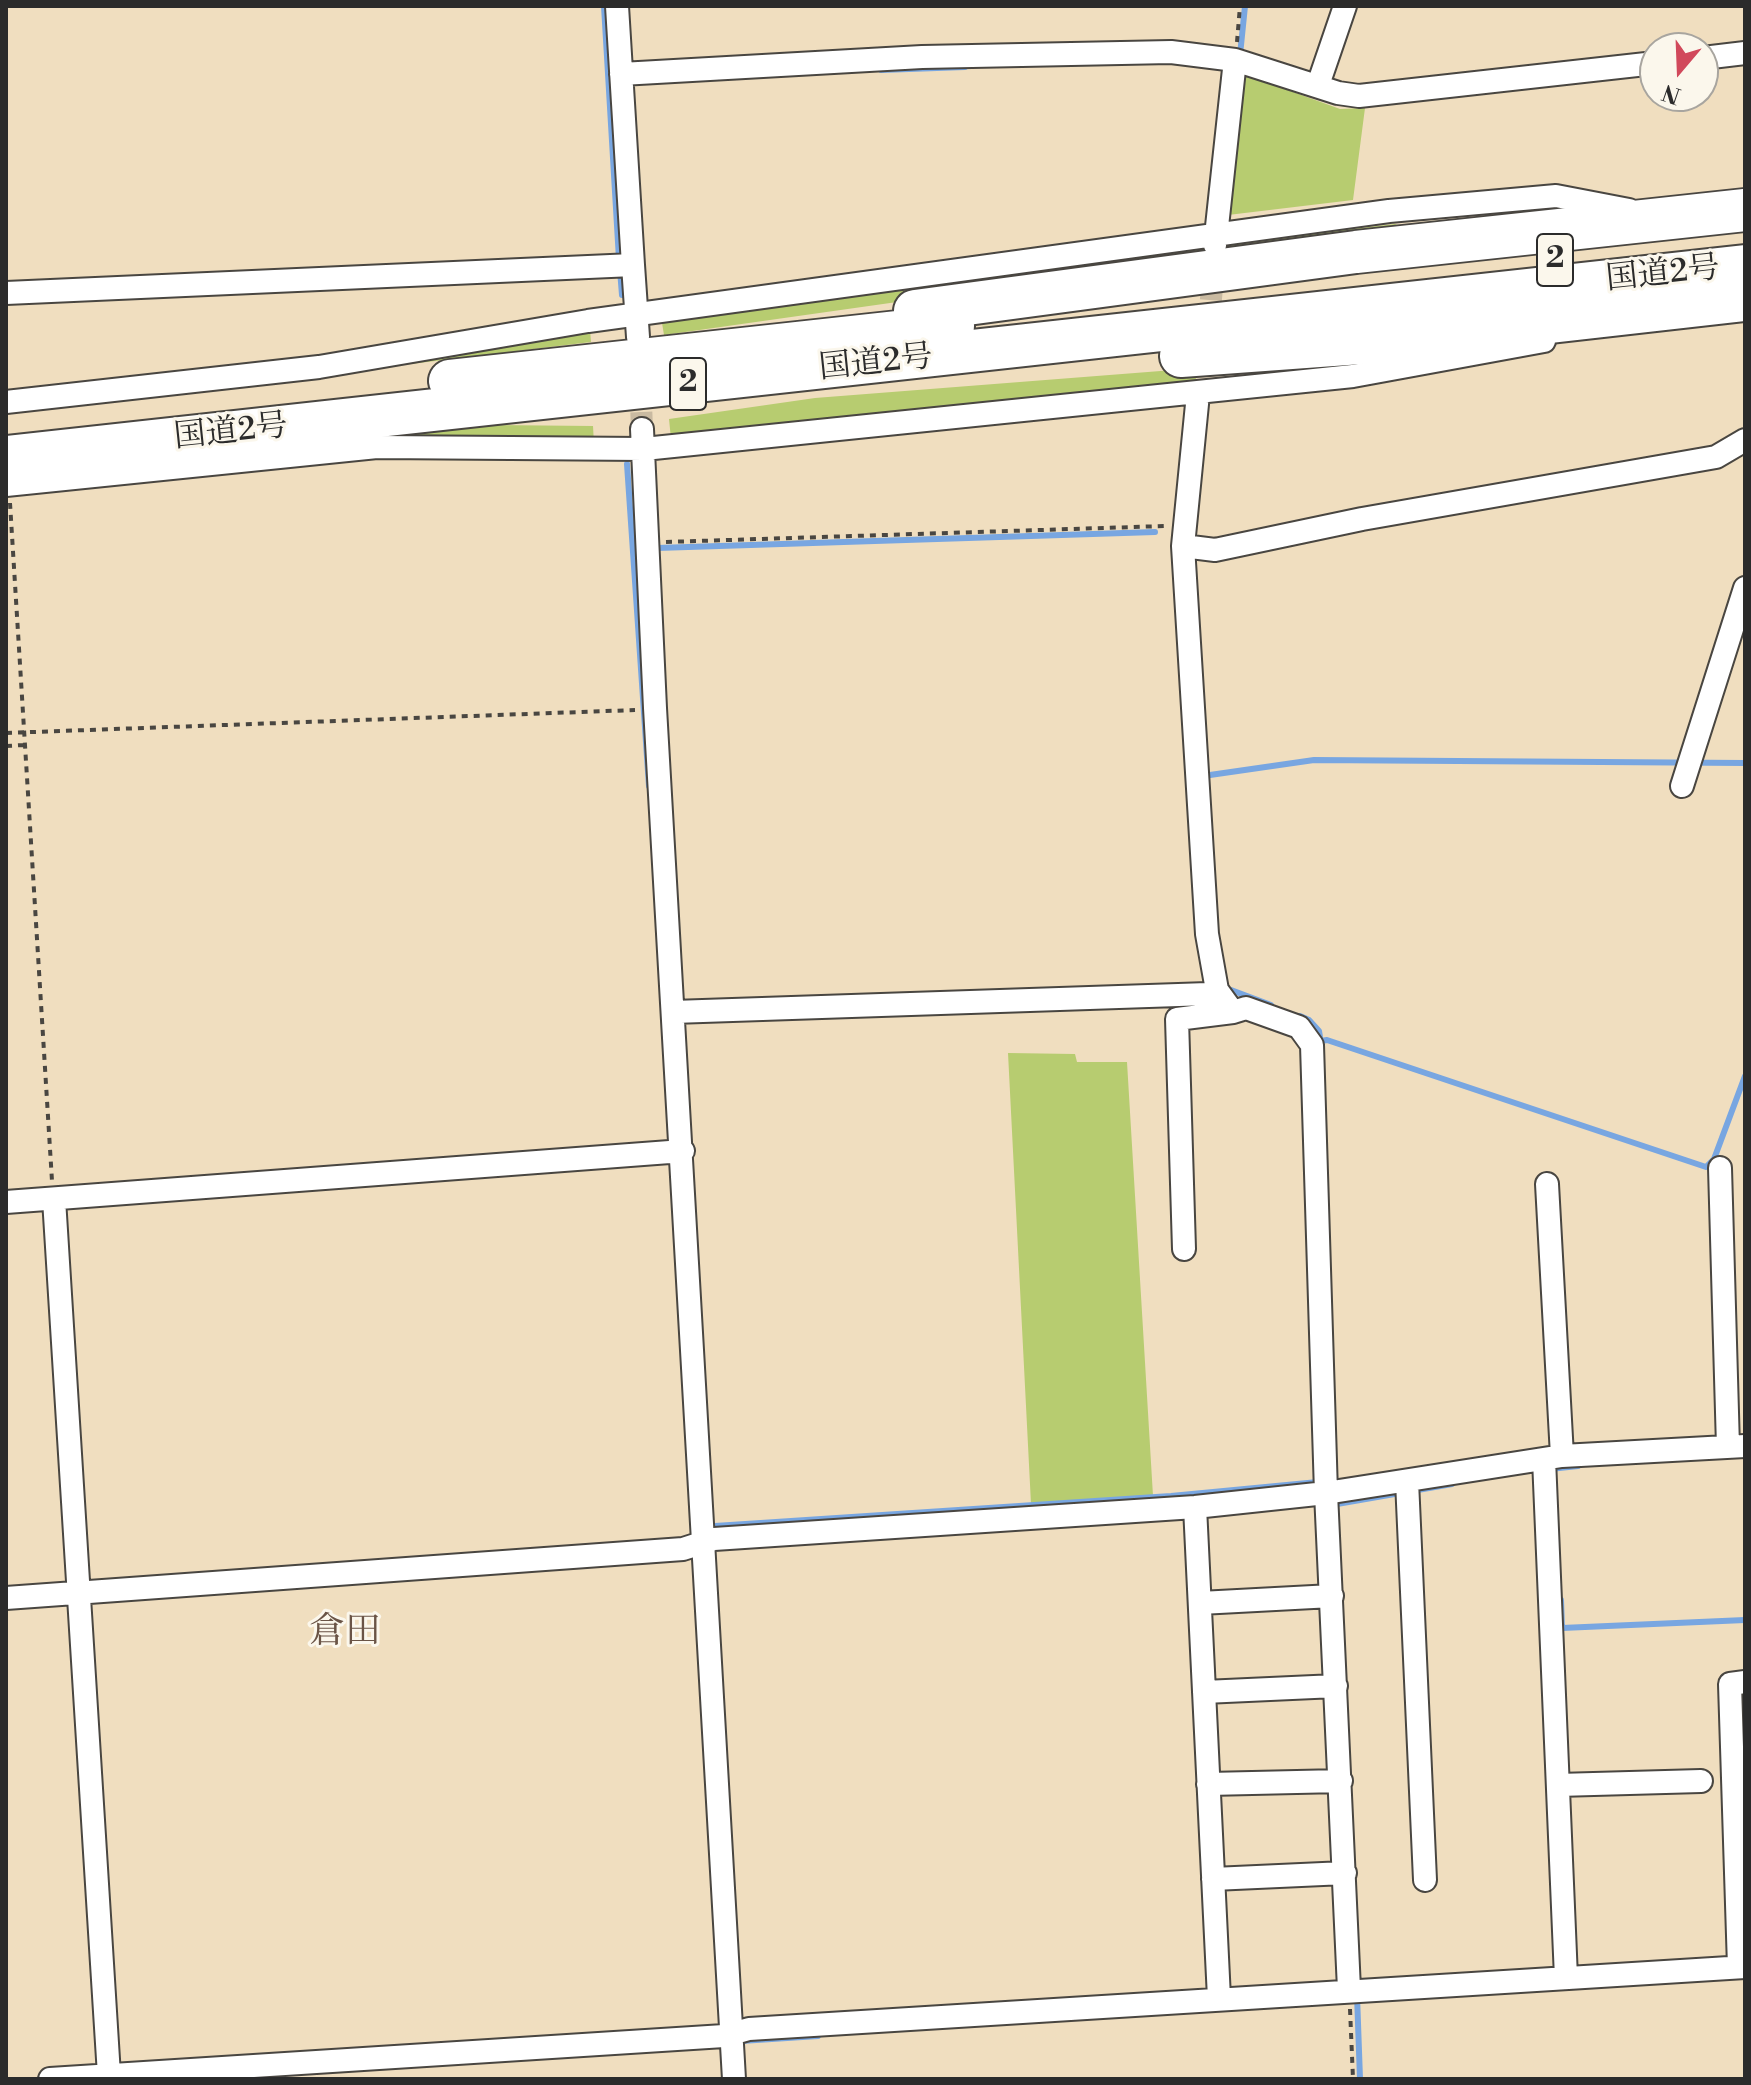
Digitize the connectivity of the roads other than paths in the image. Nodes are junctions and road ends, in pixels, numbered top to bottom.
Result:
1 (617, 6) edge
2 (1345, 6) edge
3 (1745, 53) edge
4 (1719, 56) edge
5 (1235, 60) junction
6 (1639, 65) edge
7 (621, 74) junction
8 (1318, 85) junction
9 (1745, 210) edge
10 (1697, 216) junction
11 (1273, 225) junction
12 (1216, 234) junction
13 (1745, 239) edge
14 (1441, 242) junction
15 (1214, 258) tunnel mouth
16 (625, 265) junction
17 (1745, 266) edge
18 (6, 293) edge
19 (1367, 294) junction
20 (1745, 301) edge
21 (636, 314) junction
22 (638, 337) dead end
23 (859, 366) junction
24 (1205, 366) dead end
25 (558, 369) junction
26 (1200, 394) junction
27 (6, 402) edge
28 (6, 429) edge
29 (643, 439) junction
30 (1745, 440) edge
31 (7, 475) edge
32 (1184, 536) junction
33 (1745, 588) edge
34 (1687, 770) dead end
35 (1224, 999) junction
36 (673, 1012) junction
37 (675, 1152) junction
38 (1720, 1168) dead end
39 (1547, 1184) dead end
40 (54, 1199) junction
41 (6, 1202) edge
42 (1184, 1249) dead end
43 (1741, 1450) edge
44 (1549, 1464) junction
45 (1408, 1488) junction
46 (1326, 1493) junction
47 (1195, 1507) junction
48 (696, 1545) junction
49 (79, 1594) junction
50 (1332, 1596) junction
51 (6, 1598) edge
52 (1200, 1603) junction
53 (1745, 1682) edge
54 (1336, 1686) junction
55 (1204, 1692) junction
56 (1341, 1781) junction
57 (1701, 1781) dead end
58 (1208, 1784) junction
59 (1558, 1785) junction
60 (1740, 1862) edge
61 (1345, 1873) junction
62 (1213, 1879) junction
63 (1425, 1880) dead end
64 (1742, 1967) edge
65 (1566, 1978) junction
66 (1349, 1995) junction
67 (1219, 1998) junction
68 (724, 2035) junction
69 (109, 2075) junction
70 (50, 2079) edge
71 (734, 2079) edge

1 - 7 street
2 - 8 street
3 - 4 street
5 - 7 street
5 - 8 street
5 - 12 street
6 - 8 street
7 - 16 street
9 - 10 highway
10 - 11 street
10 - 14 highway
11 - 12 street
11 - 14 street
12 - 15 street
12 - 21 street
13 - 19 highway, 国道2号 / 2
14 - 25 highway
16 - 18 street
16 - 21 street
17 - 19 highway, 国道2号 / 2
19 - 23 highway, 国道2号 / 2
19 - 25 highway, 国道2号 / 2
20 - 23 highway
20 - 26 street
21 - 22 street
21 - 27 street
23 - 31 highway, 国道2号 / 2
24 - 26 street
25 - 28 highway, 国道2号 / 2
26 - 29 street
26 - 32 street
29 - 31 street
29 - 36 street
30 - 32 street
32 - 35 street
33 - 34 street
35 - 36 street
35 - 42 street
35 - 46 street
36 - 37 street
37 - 40 street
37 - 48 street
38 - 43 street
39 - 44 street
40 - 41 street
40 - 49 street
43 - 44 street
44 - 45 street
44 - 59 street
45 - 46 street
45 - 63 street
46 - 47 street
46 - 50 street
47 - 48 street
47 - 52 street
48 - 49 street
48 - 68 street
49 - 51 street
49 - 69 street
50 - 52 street
50 - 54 street
52 - 55 street
53 - 60 street
54 - 55 street
54 - 56 street
55 - 58 street
56 - 58 street
56 - 61 street
57 - 59 street
58 - 62 street
59 - 65 street
60 - 64 street
61 - 62 street
61 - 66 street
62 - 67 street
64 - 65 street
65 - 66 street
66 - 67 street
67 - 68 street
68 - 69 street
68 - 71 street
69 - 70 street

